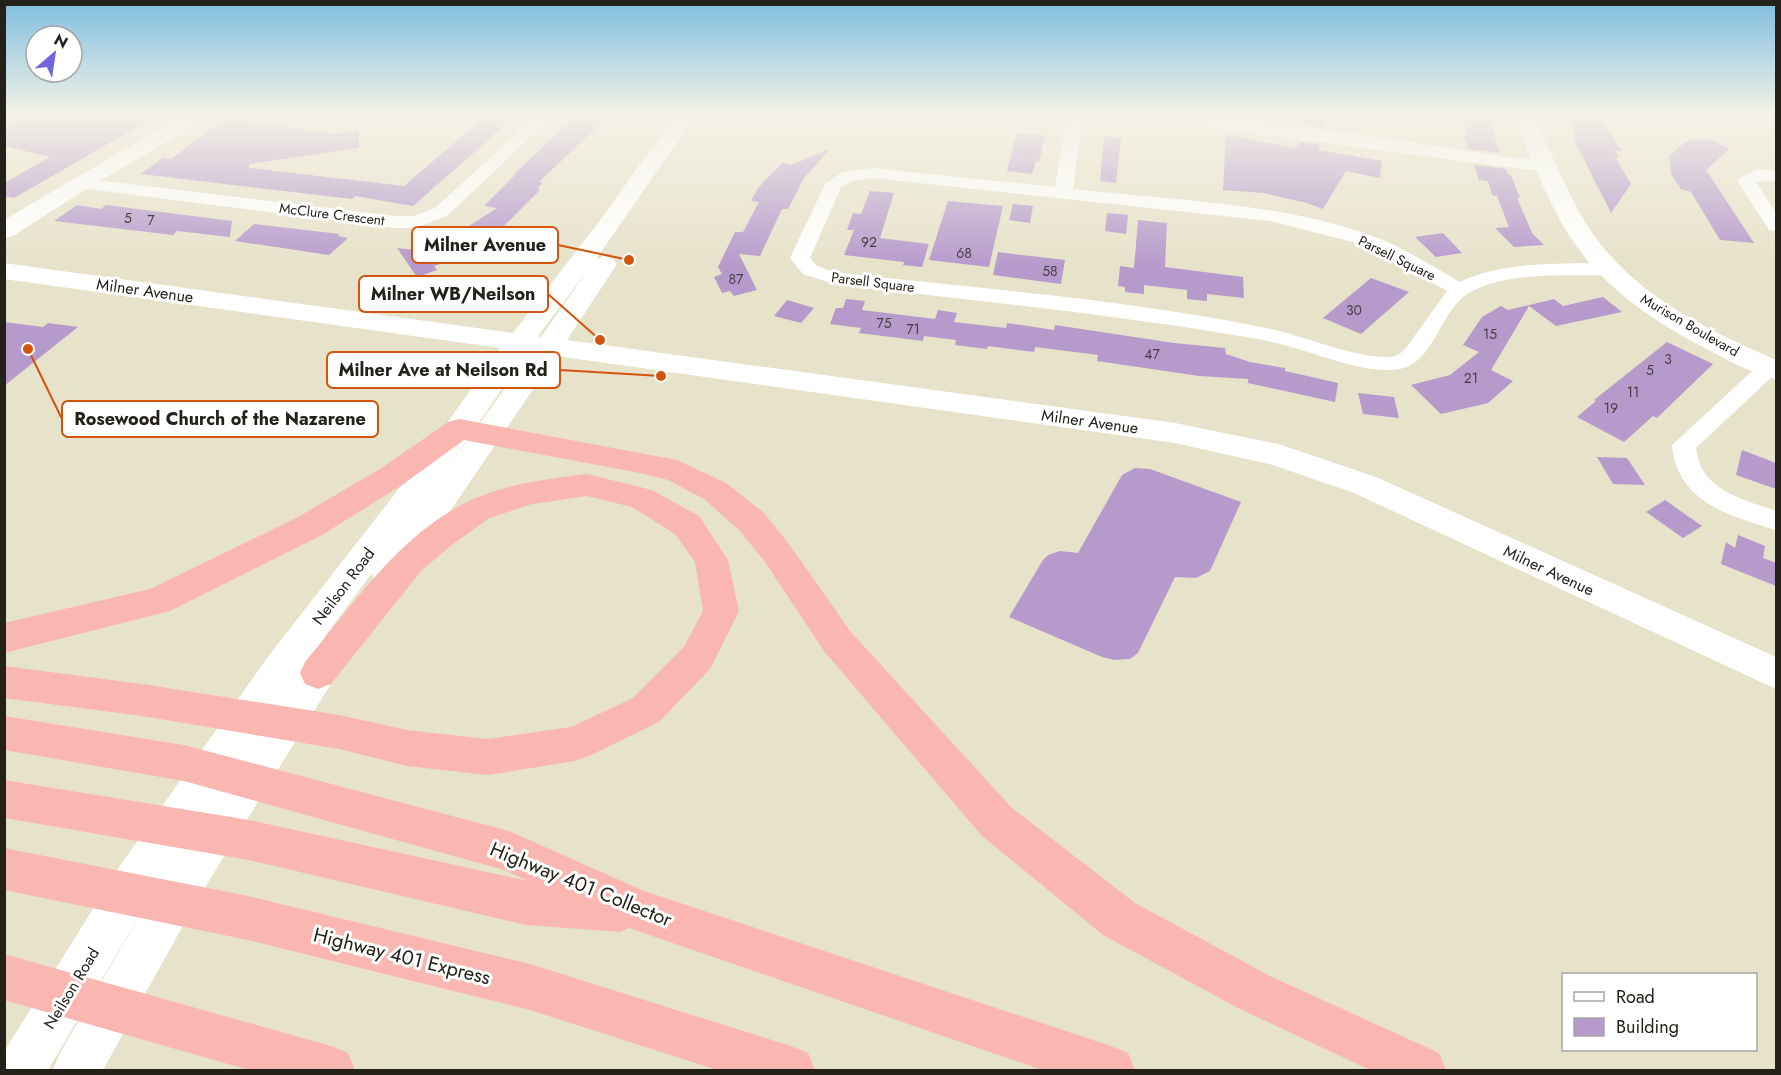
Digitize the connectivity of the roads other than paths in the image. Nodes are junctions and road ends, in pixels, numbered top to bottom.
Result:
1 (111, 165) edge
2 (492, 165) edge
3 (651, 165) edge
4 (675, 165) edge
5 (1067, 165) edge
6 (1530, 165) edge
7 (1548, 167) joint
8 (1776, 176) edge
9 (80, 183) junction
10 (1063, 194) junction
11 (1776, 226) edge
12 (4, 231) edge
13 (1607, 269) junction
14 (4, 271) edge
15 (1459, 290) junction
16 (1773, 368) edge
17 (506, 382) junction
18 (474, 431) junction
19 (1776, 521) edge
20 (4, 638) edge
21 (300, 669) junction
22 (1776, 674) edge
23 (4, 682) edge
24 (4, 733) edge
25 (4, 800) edge
26 (4, 869) edge
27 (640, 911) junction
28 (4, 977) edge
29 (21, 1071) edge
30 (77, 1071) edge
31 (331, 1071) edge
32 (791, 1071) edge
33 (1112, 1071) edge
34 (1422, 1071) edge

1 - 9 main road
2 - 9 street, McClure Crescent
3 - 17 main road, Neilson Road
4 - 17 main road, Neilson Road
5 - 10 street
6 - 7 street
7 - 13 main road, Murison Boulevard
8 - 11 street
9 - 12 main road
10 - 15 street, Parsell Square
10 - 15 street, Parsell Square
13 - 15 street
13 - 16 main road, Murison Boulevard
14 - 22 main road, Milner Avenue
16 - 19 street
17 - 18 main road, Neilson Road
18 - 20 highway
18 - 21 main road, Neilson Road
18 - 34 highway
21 - 23 highway
21 - 29 main road, Neilson Road
21 - 30 main road, Neilson Road
24 - 27 highway, Highway 401 Collector
25 - 27 highway
26 - 32 highway, Highway 401 Express
27 - 33 highway, Highway 401 Collector
28 - 31 highway

